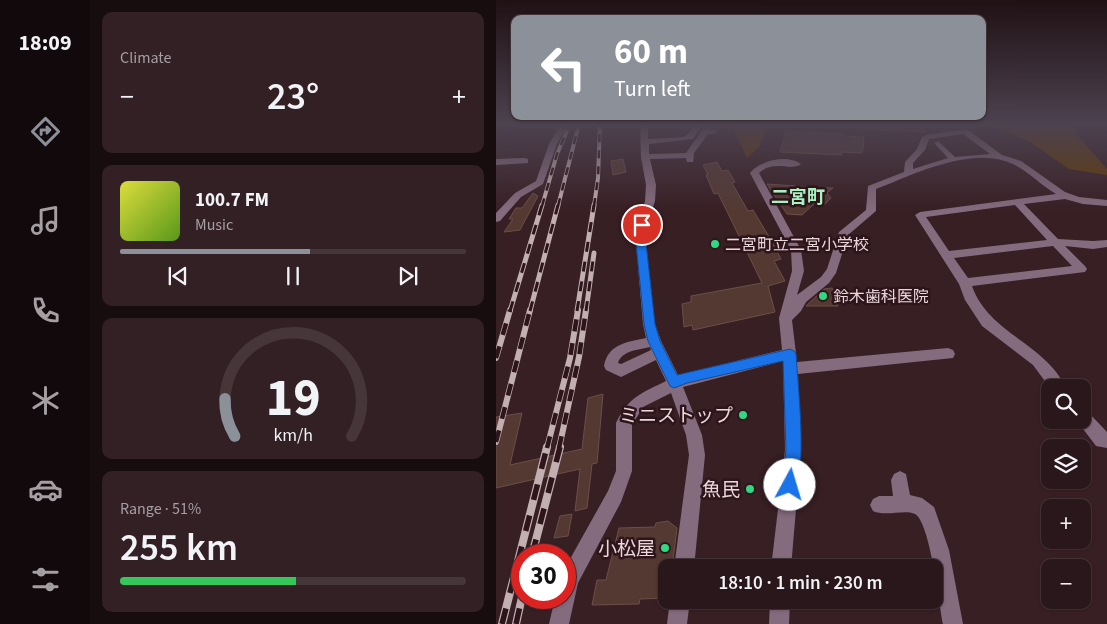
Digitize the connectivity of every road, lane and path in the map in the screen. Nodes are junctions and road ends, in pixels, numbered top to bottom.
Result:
1 (550, 153) edge
2 (645, 153) edge
3 (693, 153) edge
4 (918, 153) edge
5 (947, 153) edge
6 (995, 153) edge
7 (999, 156) junction
8 (645, 157) junction
9 (954, 160) junction
10 (525, 161) dead end
11 (496, 162) edge
12 (797, 164) dead end
13 (908, 174) junction
14 (1065, 196) junction
15 (1017, 202) junction
16 (1107, 203) edge
17 (496, 219) edge
18 (1057, 242) junction
19 (1107, 243) edge
20 (946, 254) junction
21 (965, 282) junction
22 (785, 318) junction
23 (948, 354) dead end
24 (790, 362) junction
25 (1053, 379) edge
26 (674, 382) junction
27 (1091, 426) edge
28 (1104, 440) edge
29 (900, 480) dead end
30 (902, 504) junction
31 (879, 505) dead end
32 (685, 559) edge
33 (782, 559) edge
34 (576, 566) edge
35 (562, 609) edge
36 (679, 609) edge
37 (780, 609) edge
38 (558, 624) edge
39 (677, 624) edge
40 (779, 624) edge
41 (954, 624) edge

1 - 17 street
2 - 8 street
3 - 8 street
4 - 13 street
5 - 9 street
6 - 7 street
7 - 9 street
7 - 14 street
8 - 26 street
9 - 13 street
10 - 11 street
12 - 22 street
13 - 22 street
14 - 15 street
14 - 16 street
15 - 18 street
15 - 20 street
18 - 19 street
18 - 20 street
18 - 21 street
20 - 21 street
21 - 25 street
22 - 24 street
23 - 24 street
24 - 26 street
24 - 33 street
26 - 32 street
26 - 34 street
27 - 28 street
29 - 30 street
30 - 31 street
30 - 41 street
35 - 38 street
36 - 39 street
37 - 40 street

